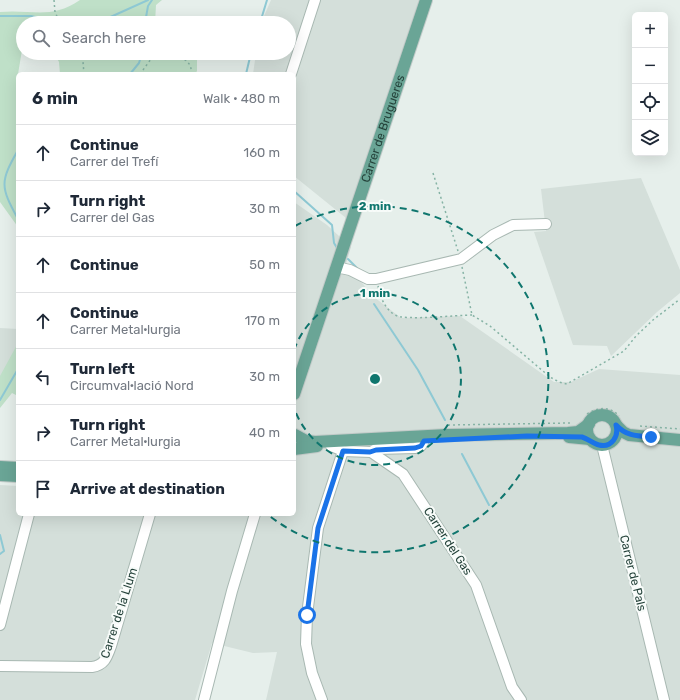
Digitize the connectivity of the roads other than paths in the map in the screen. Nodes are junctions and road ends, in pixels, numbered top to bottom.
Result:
1 (315, 0) edge
2 (426, 0) edge
3 (296, 59) edge
4 (296, 60) edge
5 (292, 72) edge
6 (546, 224) dead end
7 (336, 268) junction
8 (296, 388) edge
9 (589, 424) junction
10 (616, 425) junction
11 (296, 438) edge
12 (590, 439) junction
13 (614, 440) junction
14 (680, 440) edge
15 (424, 441) junction
16 (602, 445) junction
17 (680, 445) edge
18 (331, 446) junction
19 (296, 449) edge
20 (343, 451) junction
21 (370, 452) junction
22 (0, 467) edge
23 (16, 468) edge
24 (0, 476) edge
25 (16, 476) edge
26 (28, 516) edge
27 (149, 516) edge
28 (254, 516) edge
29 (0, 625) edge
30 (2, 665) edge
31 (512, 687) junction
32 (204, 700) edge
33 (322, 700) edge
34 (512, 700) edge
35 (521, 700) edge
36 (664, 700) edge

1 - 3 street
2 - 7 main road, Carrer de Brugueres
4 - 5 street
6 - 7 street
7 - 8 main road, Carrer de Brugueres
9 - 10 main road
9 - 11 main road
9 - 12 main road
10 - 13 main road
10 - 14 main road
12 - 15 main road
12 - 16 main road
13 - 16 main road
13 - 17 main road
15 - 18 main road
15 - 21 street
16 - 36 street, Carrer de Pals
18 - 19 main road
18 - 20 street
20 - 21 street
20 - 33 street
21 - 31 street, Carrer del Gas
22 - 23 main road
24 - 25 main road
26 - 29 street
27 - 30 street, Carrer de la Llum
28 - 32 street
31 - 34 street, Carrer del Gas
31 - 35 street, Carrer del Gas

